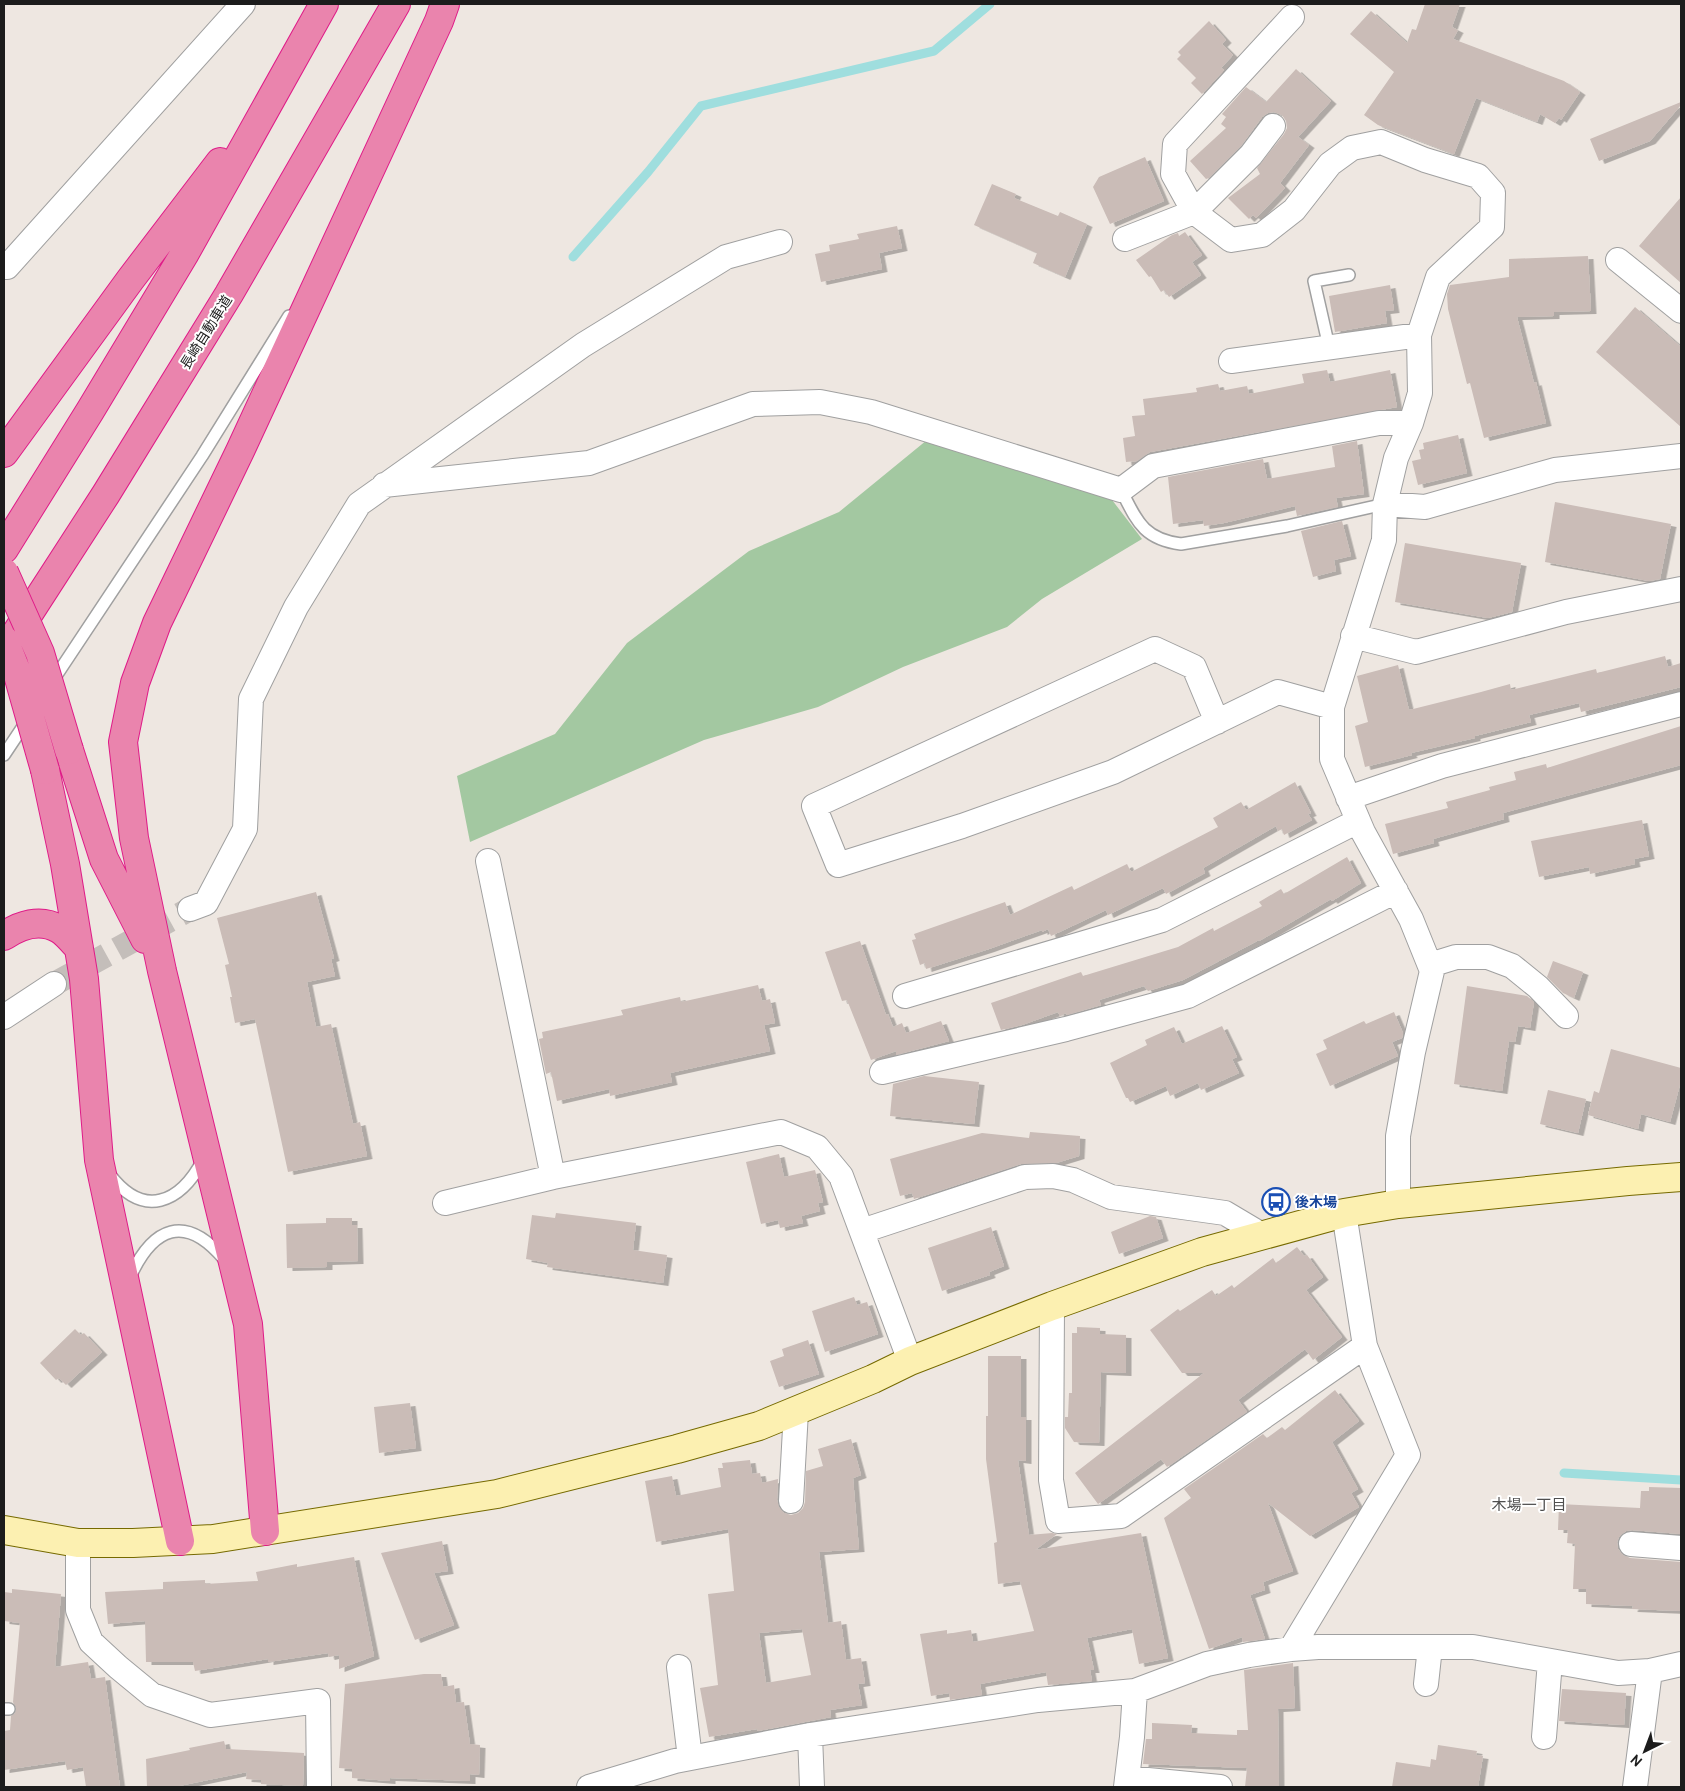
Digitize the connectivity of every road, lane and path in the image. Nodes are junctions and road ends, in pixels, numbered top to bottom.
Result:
1 (243, 4) edge
2 (324, 4) edge
3 (396, 4) edge
4 (445, 4) edge
5 (1292, 17) dead end
6 (278, 88) junction
7 (1273, 126) dead end
8 (1194, 212) junction
9 (341, 234) junction
10 (1126, 240) dead end
11 (780, 242) dead end
12 (1618, 260) dead end
13 (4, 267) edge
14 (1349, 275) dead end
15 (1681, 311) edge
16 (1419, 335) junction
17 (1328, 347) junction
18 (1231, 361) dead end
19 (1411, 423) junction
20 (4, 453) edge
21 (1681, 456) edge
22 (384, 485) junction
23 (1121, 490) junction
24 (1385, 504) junction
25 (4, 549) edge
26 (4, 572) edge
27 (1681, 589) edge
28 (1353, 636) junction
29 (4, 640) edge
30 (4, 653) edge
31 (1681, 704) edge
32 (1332, 706) junction
33 (1217, 722) junction
34 (4, 755) edge
35 (1348, 798) junction
36 (1358, 821) junction
37 (488, 861) dead end
38 (1396, 891) junction
39 (190, 910) tunnel mouth
40 (4, 936) edge
41 (79, 948) junction
42 (1430, 965) junction
43 (162, 971) junction
44 (54, 984) tunnel mouth
45 (905, 996) dead end
46 (4, 1016) edge
47 (1566, 1016) dead end
48 (882, 1072) dead end
49 (206, 1154) junction
50 (99, 1160) junction
51 (554, 1177) junction
52 (1681, 1177) edge
53 (445, 1203) dead end
54 (1398, 1204) junction
55 (1344, 1213) junction
56 (862, 1231) junction
57 (1262, 1235) junction
58 (236, 1272) junction
59 (126, 1286) junction
60 (1052, 1306) junction
61 (1365, 1346) junction
62 (910, 1361) junction
63 (796, 1411) junction
64 (791, 1501) dead end
65 (4, 1530) edge
66 (265, 1531) junction
67 (180, 1541) junction
68 (78, 1543) junction
69 (1631, 1544) dead end
70 (1681, 1548) edge
71 (1430, 1647) junction
72 (1291, 1649) junction
73 (1550, 1661) junction
74 (1681, 1664) edge
75 (679, 1667) dead end
76 (1650, 1671) junction
77 (1426, 1684) dead end
78 (1134, 1691) junction
79 (810, 1735) junction
80 (1544, 1737) dead end
81 (690, 1758) junction
82 (1126, 1782) edge
83 (319, 1787) edge
84 (589, 1787) edge
85 (812, 1787) edge
86 (1220, 1787) edge
87 (1635, 1787) edge

1 - 13 street
2 - 6 highway
3 - 30 highway, 長崎自動車道
4 - 9 highway
5 - 8 street
6 - 20 highway
6 - 25 highway
7 - 8 street
8 - 10 street
8 - 16 street
9 - 34 lane
9 - 43 highway
11 - 22 street
12 - 15 street
14 - 17 lane
16 - 17 street
16 - 19 street
17 - 18 street
19 - 23 street
19 - 24 street
21 - 24 street
22 - 23 street
22 - 39 street
23 - 24 lane
24 - 28 street
26 - 43 highway, bridge
27 - 28 street
28 - 32 street
29 - 41 highway, bridge
31 - 35 street
32 - 33 street
32 - 35 street
33 - 33 street
35 - 36 street
36 - 38 street
36 - 45 street
37 - 51 street
38 - 42 street
38 - 48 street
40 - 41 highway
41 - 50 highway
42 - 47 street
42 - 54 street
43 - 49 highway
44 - 46 street
49 - 50 lane
49 - 58 highway
50 - 59 highway
51 - 53 street
51 - 56 street
52 - 54 street
54 - 55 street
55 - 57 street
55 - 61 street
56 - 57 street
56 - 62 street
57 - 60 street
58 - 59 lane
58 - 66 highway
59 - 67 highway
60 - 61 street
60 - 62 street
61 - 72 street
62 - 63 street
63 - 64 street
63 - 66 street
65 - 68 street
66 - 67 street
67 - 68 street
68 - 83 street
69 - 70 street
71 - 72 street
71 - 73 street
71 - 77 street
72 - 78 street
73 - 76 street
73 - 80 street
74 - 76 street
75 - 81 street
76 - 87 street
78 - 79 street
78 - 82 street
79 - 81 street
79 - 85 street
81 - 84 street
82 - 86 street

